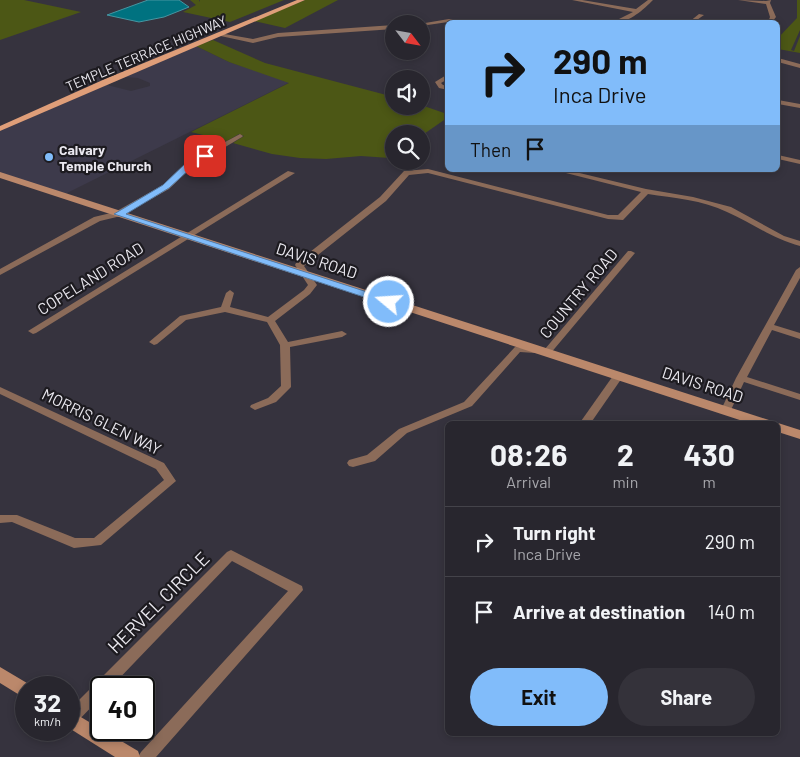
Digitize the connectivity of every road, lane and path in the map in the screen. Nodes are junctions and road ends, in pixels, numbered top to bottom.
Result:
1 (292, 0) edge
2 (302, 0) edge
3 (574, 0) edge
4 (651, 0) edge
5 (740, 0) edge
6 (769, 2) edge
7 (637, 11) junction
8 (701, 15) dead end
9 (620, 20) edge
10 (693, 20) edge
11 (771, 20) edge
12 (246, 21) junction
13 (445, 21) edge
14 (430, 23) edge
15 (385, 28) edge
16 (219, 35) junction
17 (780, 61) edge
18 (800, 66) edge
19 (445, 78) edge
20 (445, 88) edge
21 (780, 102) edge
22 (800, 106) edge
23 (0, 124) edge
24 (0, 129) edge
25 (240, 136) dead end
26 (780, 157) edge
27 (800, 162) edge
28 (567, 172) edge
29 (291, 173) dead end
30 (0, 175) edge
31 (646, 190) junction
32 (118, 214) junction
33 (185, 236) junction
34 (800, 244) edge
35 (631, 253) dead end
36 (800, 270) edge
37 (0, 272) edge
38 (306, 276) junction
39 (230, 293) dead end
40 (225, 310) junction
41 (270, 320) junction
42 (770, 327) junction
43 (33, 331) dead end
44 (342, 334) dead end
45 (800, 336) edge
46 (154, 342) dead end
47 (285, 345) junction
48 (547, 352) junction
49 (618, 375) junction
50 (741, 378) junction
51 (0, 390) edge
52 (800, 397) edge
53 (255, 407) dead end
54 (726, 410) junction
55 (586, 421) edge
56 (758, 421) edge
57 (780, 429) edge
58 (800, 435) edge
59 (353, 463) dead end
60 (0, 519) edge
61 (0, 674) edge
62 (15, 684) edge
63 (80, 707) edge
64 (80, 725) edge
65 (131, 757) edge
66 (146, 757) edge

1 - 12 main road, TEMPLE TERRACE HIGHWAY
2 - 12 main road, TEMPLE TERRACE HIGHWAY
3 - 7 street
4 - 7 street
5 - 6 street
6 - 11 street
7 - 9 street
8 - 10 street
12 - 16 main road, TEMPLE TERRACE HIGHWAY
12 - 23 main road, TEMPLE TERRACE HIGHWAY
13 - 14 street
15 - 16 street
16 - 24 main road, TEMPLE TERRACE HIGHWAY
17 - 18 street
19 - 20 street
21 - 22 street
25 - 32 street
26 - 27 street
28 - 31 street
29 - 33 street, COPELAND ROAD
30 - 32 street, DAVIS ROAD
31 - 34 street
31 - 38 street
32 - 33 street, DAVIS ROAD
32 - 37 street
33 - 38 street, DAVIS ROAD
33 - 43 street, COPELAND ROAD
35 - 48 street, COUNTRY ROAD
36 - 42 street
38 - 41 street
38 - 48 street, DAVIS ROAD
39 - 40 street
40 - 41 street
40 - 46 street
41 - 47 street
42 - 45 street
42 - 50 street
44 - 47 street
47 - 53 street
48 - 49 street, DAVIS ROAD
48 - 59 street
49 - 54 street, DAVIS ROAD
49 - 55 street
50 - 52 street
50 - 54 street
51 - 60 street, MORRIS GLEN WAY
54 - 56 street, DAVIS ROAD
57 - 58 street
61 - 62 street
63 - 66 street, HERVEL CIRCLE
64 - 65 street

